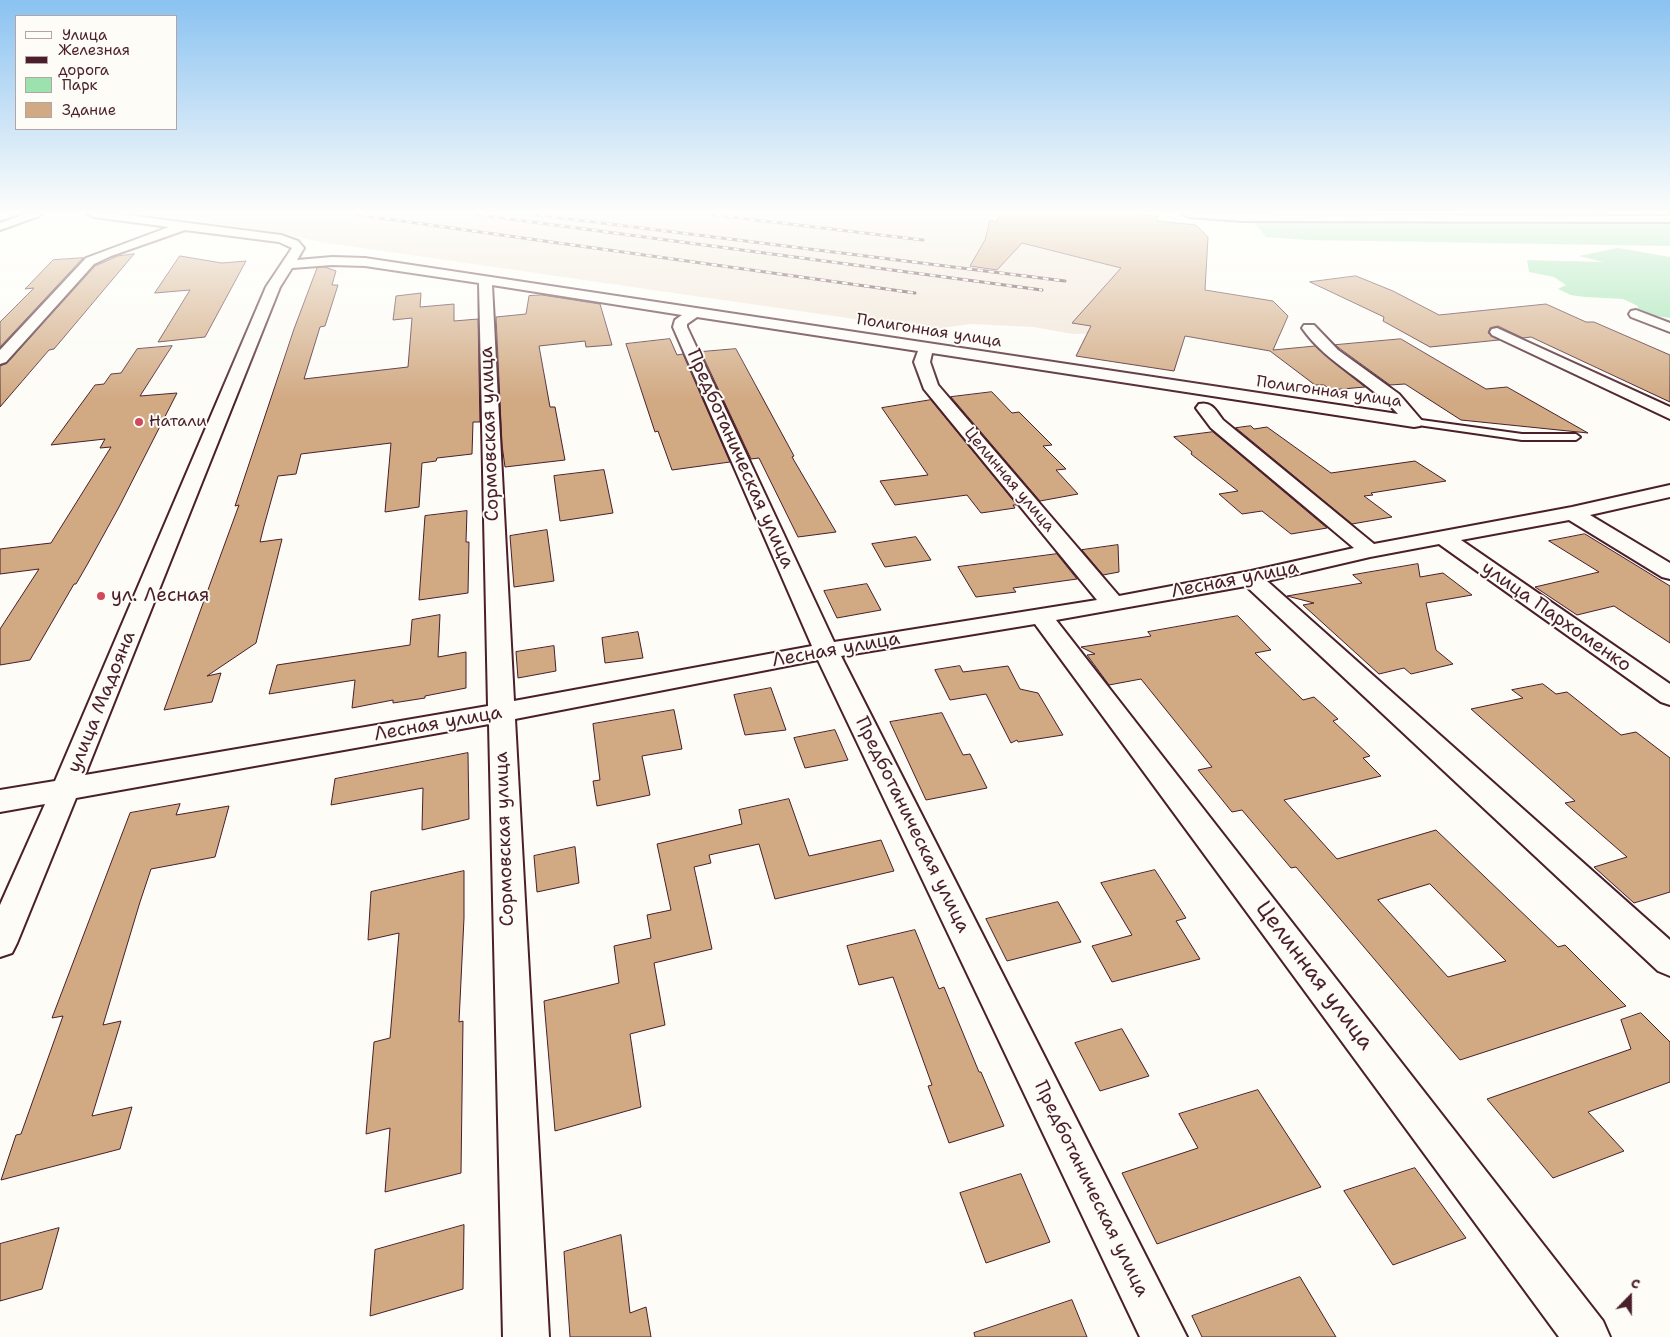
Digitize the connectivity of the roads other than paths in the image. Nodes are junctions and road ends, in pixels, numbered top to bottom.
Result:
1 (76, 276) edge
2 (279, 276) edge
3 (461, 276) edge
4 (485, 280) junction
5 (693, 313) junction
6 (1636, 314) dead end
7 (1309, 328) dead end
8 (1670, 328) edge
9 (1497, 332) dead end
10 (926, 348) junction
11 (0, 359) edge
12 (1205, 408) dead end
13 (1670, 414) edge
14 (1414, 422) junction
15 (1576, 438) dead end
16 (1670, 491) edge
17 (1572, 513) junction
18 (1443, 538) junction
19 (1370, 552) junction
20 (1670, 572) edge
21 (1251, 578) junction
22 (1113, 604) junction
23 (1040, 615) junction
24 (826, 651) junction
25 (1670, 696) edge
26 (500, 714) junction
27 (66, 788) junction
28 (0, 801) edge
29 (0, 943) edge
30 (1670, 961) edge
31 (526, 1337) edge
32 (1164, 1337) edge
33 (1588, 1337) edge

1 - 11 street
2 - 27 street, улица Мадояна
3 - 4 street, Полигонная улица
4 - 5 street, Полигонная улица
4 - 26 street, Сормовская улица
5 - 10 street, Полигонная улица
5 - 24 street, Предботаническая улица
6 - 8 street
7 - 14 street
9 - 13 street
10 - 14 street, Полигонная улица
10 - 22 street, Целинная улица
12 - 19 street
14 - 15 lane
16 - 17 street, Лесная улица
17 - 18 street, Лесная улица
17 - 20 street
18 - 19 street, Лесная улица
18 - 25 street, улица Пархоменко
19 - 21 street, Лесная улица
21 - 22 street, Лесная улица
21 - 30 street
22 - 23 street, Лесная улица
23 - 24 street, Лесная улица
23 - 33 street, Целинная улица
24 - 26 street, Лесная улица
24 - 32 street, Предботаническая улица
26 - 27 street, Лесная улица
26 - 31 street, Сормовская улица
27 - 28 street, Лесная улица
27 - 29 street, улица Мадояна

